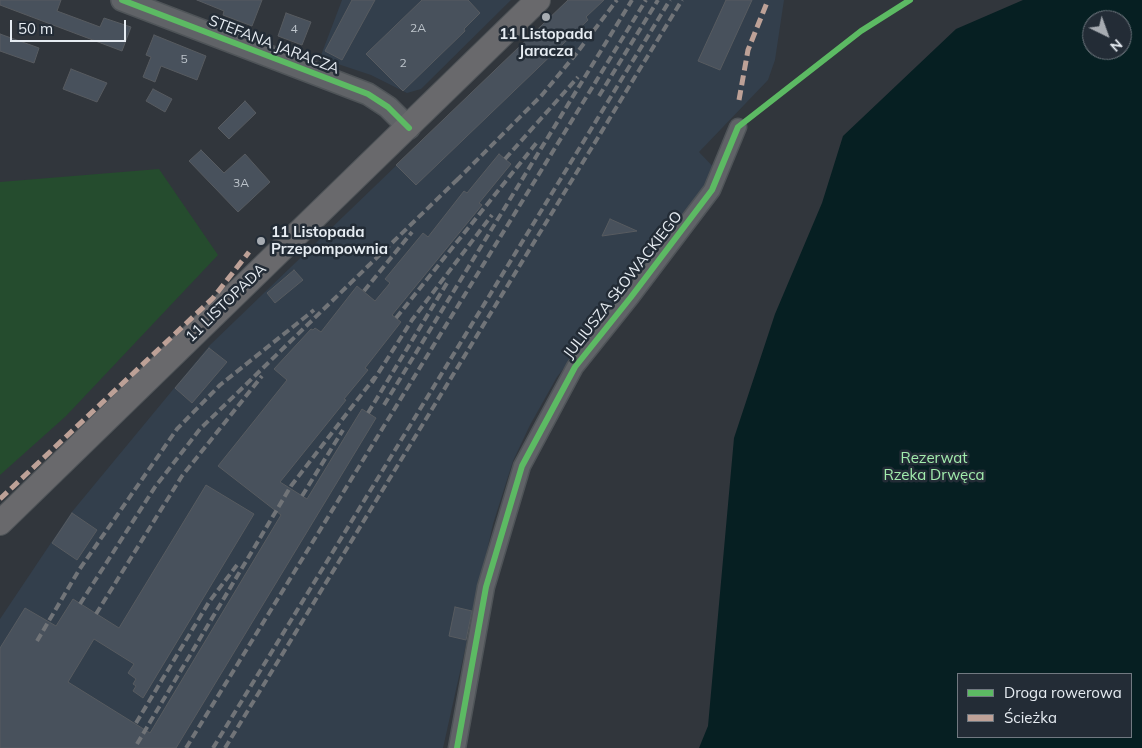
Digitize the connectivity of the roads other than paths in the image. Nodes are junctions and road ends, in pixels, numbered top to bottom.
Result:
1 (122, 0) edge
2 (538, 0) edge
3 (409, 128) junction
4 (738, 128) dead end
5 (0, 523) edge
6 (457, 748) edge

1 - 3 street, STEFANA JARACZA
2 - 3 main road, 11 LISTOPADA
3 - 5 main road, 11 LISTOPADA
4 - 6 street, JULIUSZA SŁOWACKIEGO

